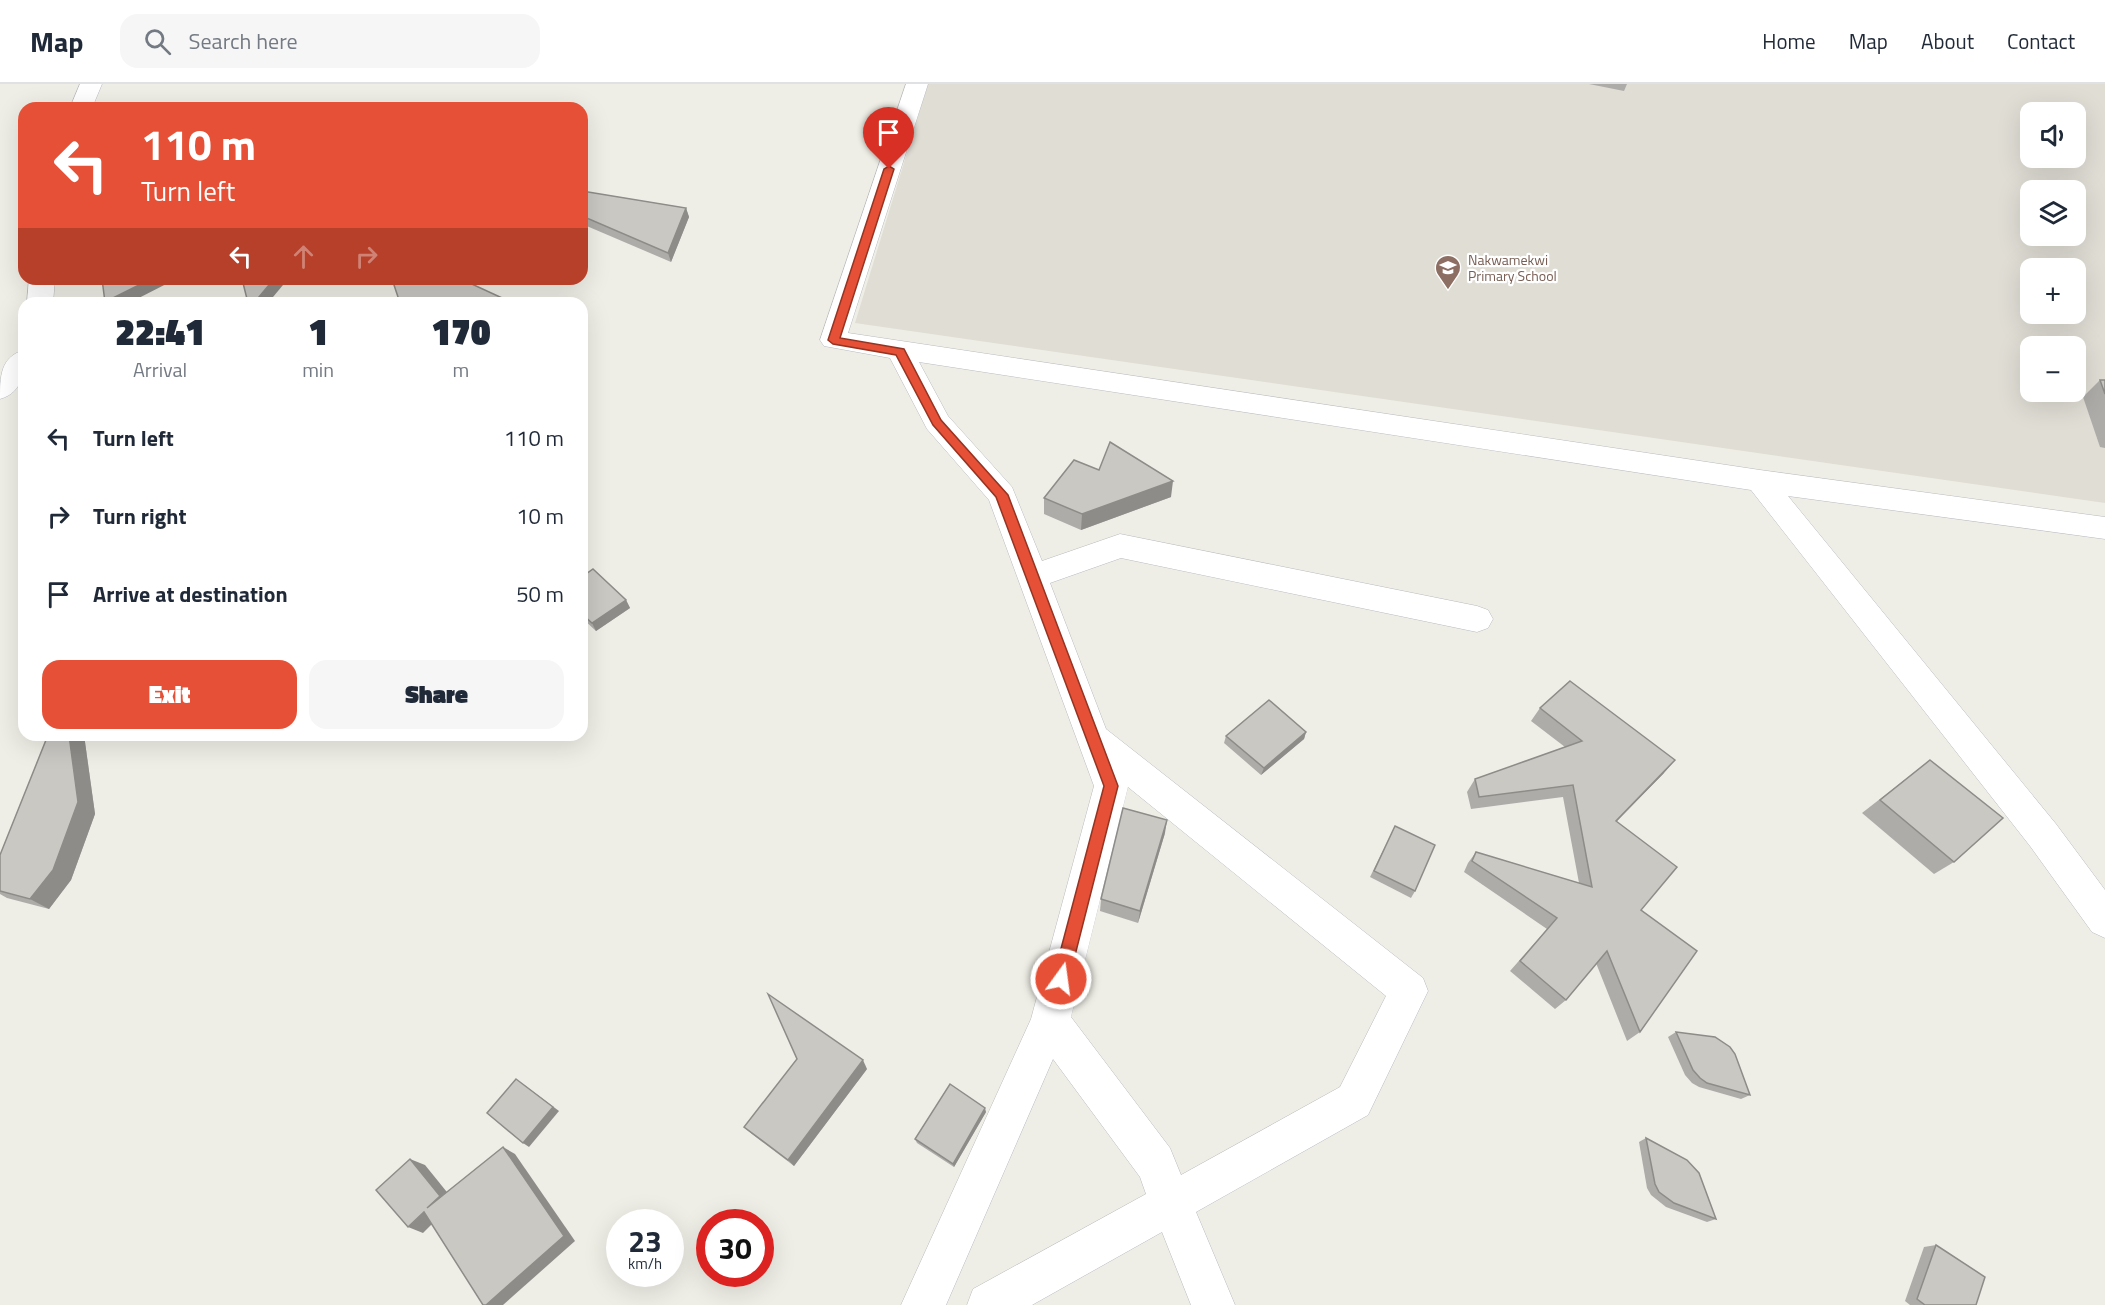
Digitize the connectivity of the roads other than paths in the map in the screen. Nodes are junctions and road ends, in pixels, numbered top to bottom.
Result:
1 (91, 84) edge
2 (916, 84) edge
3 (84, 102) edge
4 (900, 351) junction
5 (18, 366) edge
6 (0, 389) edge
7 (1760, 481) junction
8 (2105, 528) edge
9 (1033, 577) junction
10 (1477, 619) dead end
11 (1093, 738) junction
12 (2105, 920) edge
13 (1050, 1022) junction
14 (1171, 1204) junction
15 (923, 1305) edge
16 (989, 1305) edge
17 (1213, 1305) edge

1 - 3 street
2 - 4 street
4 - 7 street
4 - 9 street
5 - 6 street
7 - 8 street
7 - 12 street
9 - 10 street
9 - 11 street
11 - 13 street
11 - 14 street
13 - 14 street
13 - 15 street
14 - 16 street
14 - 17 street

